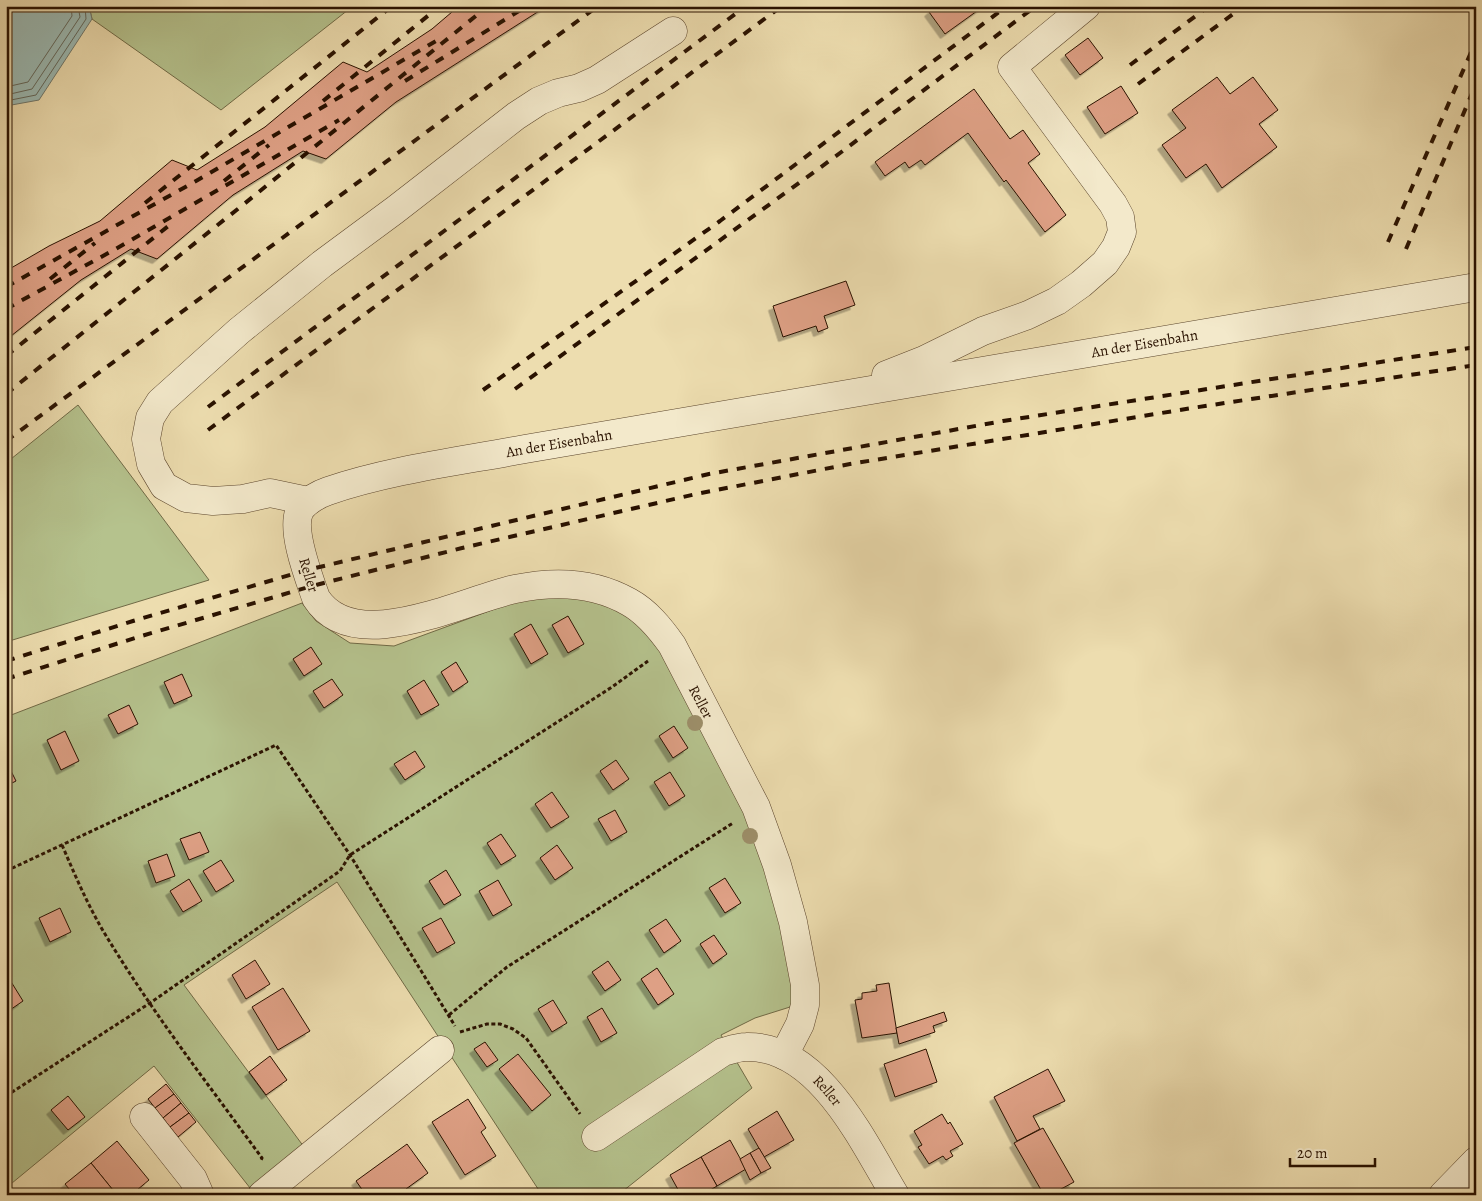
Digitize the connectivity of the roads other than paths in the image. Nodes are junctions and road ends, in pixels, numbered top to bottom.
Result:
1 (1086, 6) edge
2 (673, 31) dead end
3 (1476, 287) edge
4 (814, 399) junction
5 (308, 501) junction
6 (440, 1050) dead end
7 (784, 1055) junction
8 (144, 1117) dead end
9 (596, 1136) road end
10 (1476, 1161) edge
11 (200, 1195) edge
12 (262, 1195) edge
13 (895, 1195) edge
14 (1443, 1195) edge

1 - 4 street, An der Eisenbahn
2 - 5 street
3 - 4 street, An der Eisenbahn
4 - 5 street, An der Eisenbahn
5 - 7 street, Reller
6 - 12 street
7 - 9 street
7 - 13 street, Reller
8 - 11 street
10 - 14 street

